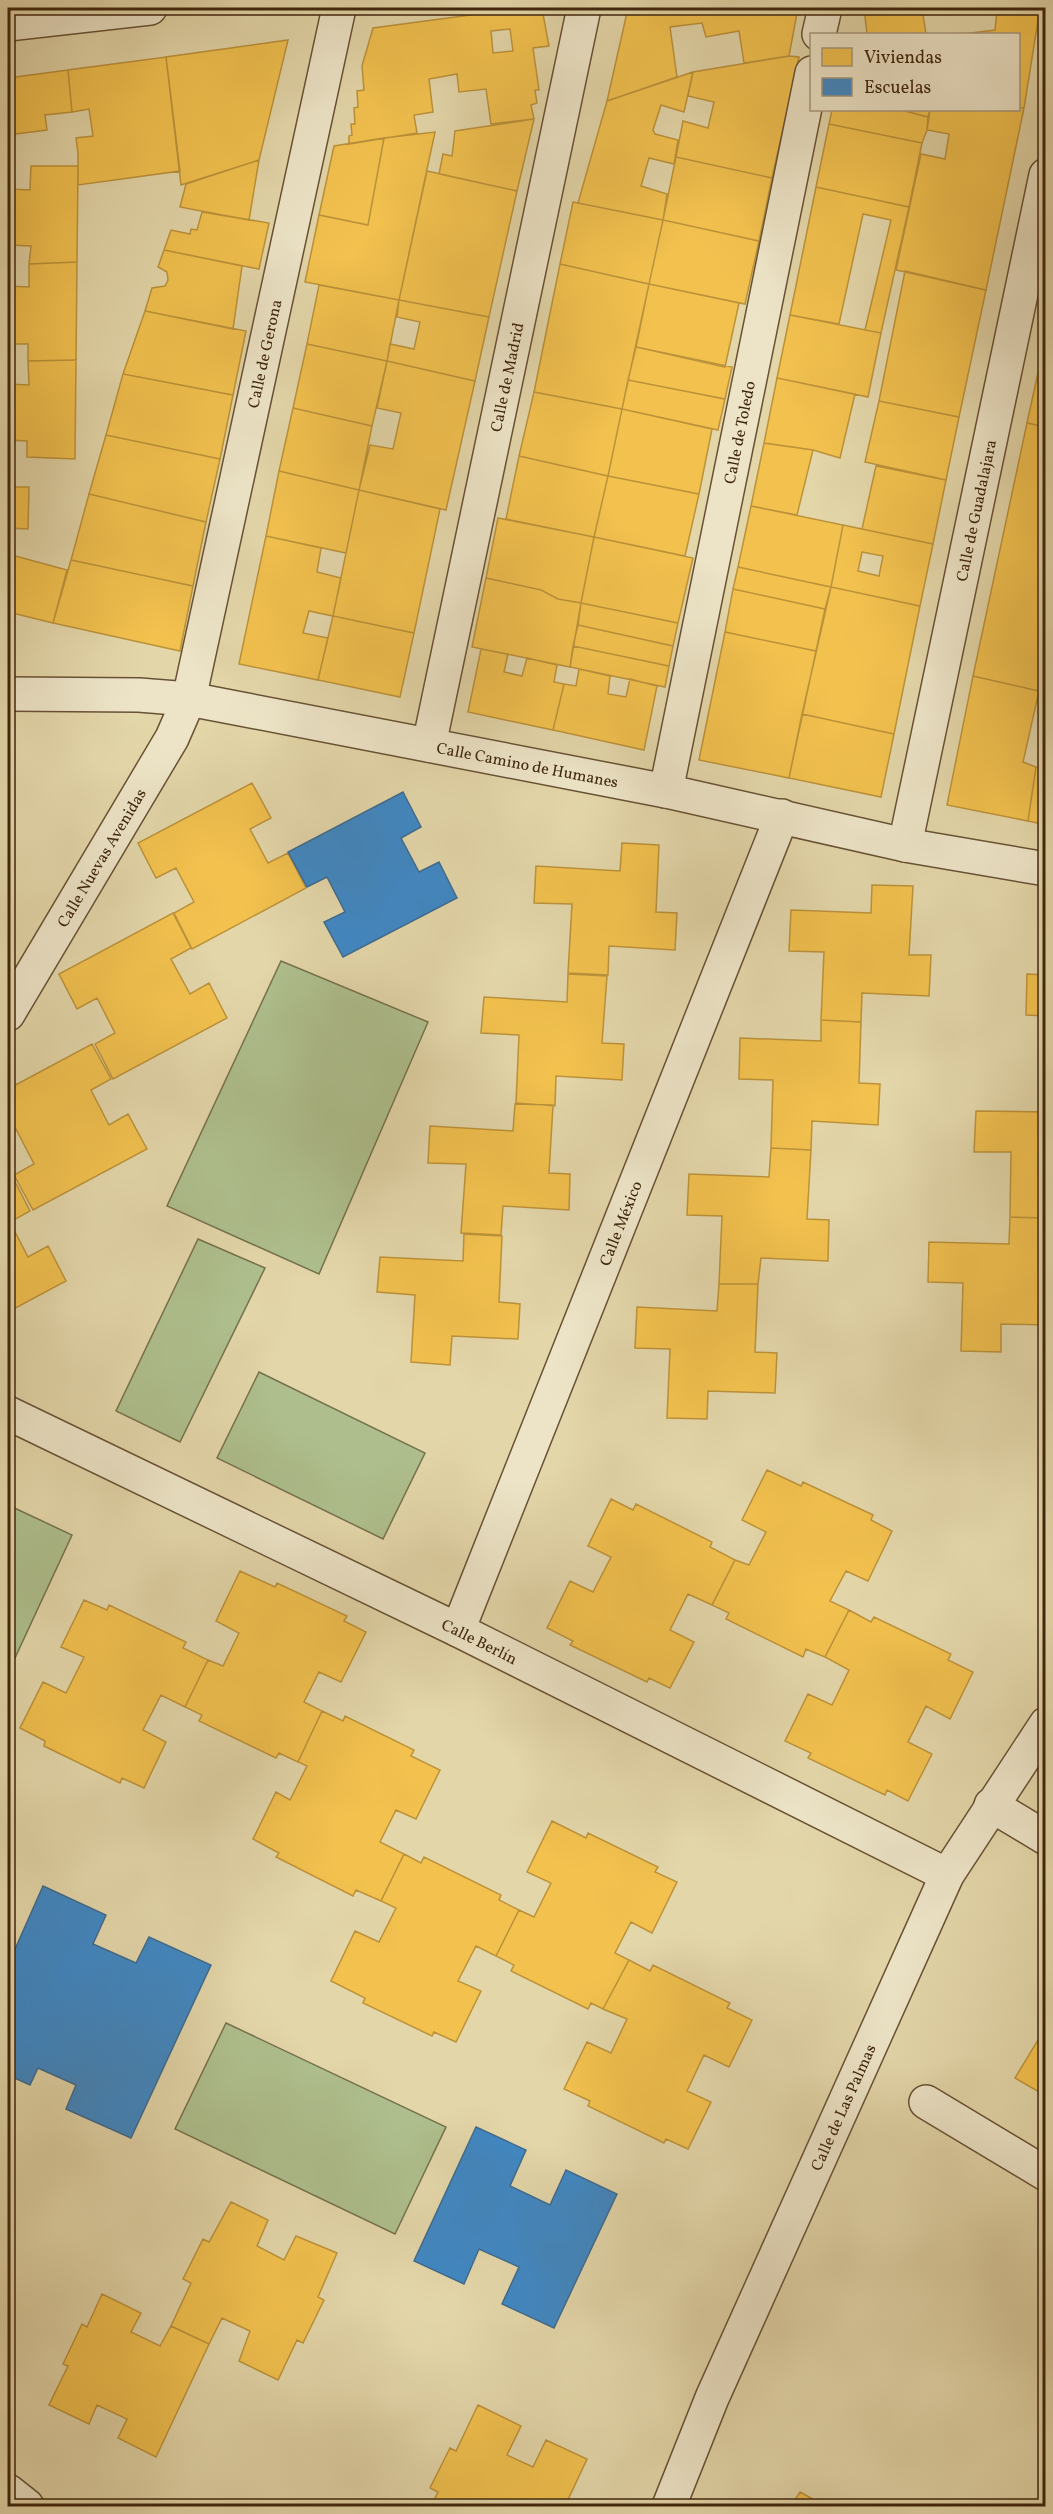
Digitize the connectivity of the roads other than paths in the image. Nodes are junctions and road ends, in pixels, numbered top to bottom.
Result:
1 (150, 8) edge
2 (339, 8) edge
3 (584, 8) edge
4 (825, 8) edge
5 (8, 24) edge
6 (819, 33) edge
7 (810, 83) edge
8 (1046, 176) edge
9 (8, 694) edge
10 (189, 699) junction
11 (429, 745) junction
12 (666, 791) junction
13 (782, 816) junction
14 (905, 845) junction
15 (1046, 869) edge
16 (8, 1014) edge
17 (8, 1413) edge
18 (458, 1630) junction
19 (1046, 1724) edge
20 (991, 1805) junction
21 (1046, 1838) edge
22 (947, 1875) junction
23 (926, 2102) dead end
24 (1046, 2174) edge
25 (8, 2491) edge
26 (27, 2506) edge
27 (669, 2506) edge

1 - 5 street
2 - 10 street, Calle de Gerona
3 - 11 street, Calle de Madrid
4 - 6 street
7 - 12 street, Calle de Toledo
8 - 14 street, Calle de Guadalajara
9 - 10 street, Calle Camino de Humanes
10 - 11 street, Calle Camino de Humanes
10 - 16 street, Calle Nuevas Avenidas
11 - 12 street, Calle Camino de Humanes
12 - 13 street, Calle Camino de Humanes
13 - 14 street, Calle Camino de Humanes
13 - 18 street, Calle México
14 - 15 street, Calle Camino de Humanes
17 - 18 street, Calle Berlín
18 - 22 street, Calle Berlín
19 - 20 street, Calle de Las Palmas
20 - 21 street
20 - 22 street, Calle de Las Palmas
22 - 27 street, Calle de Las Palmas
23 - 24 street
25 - 26 street

